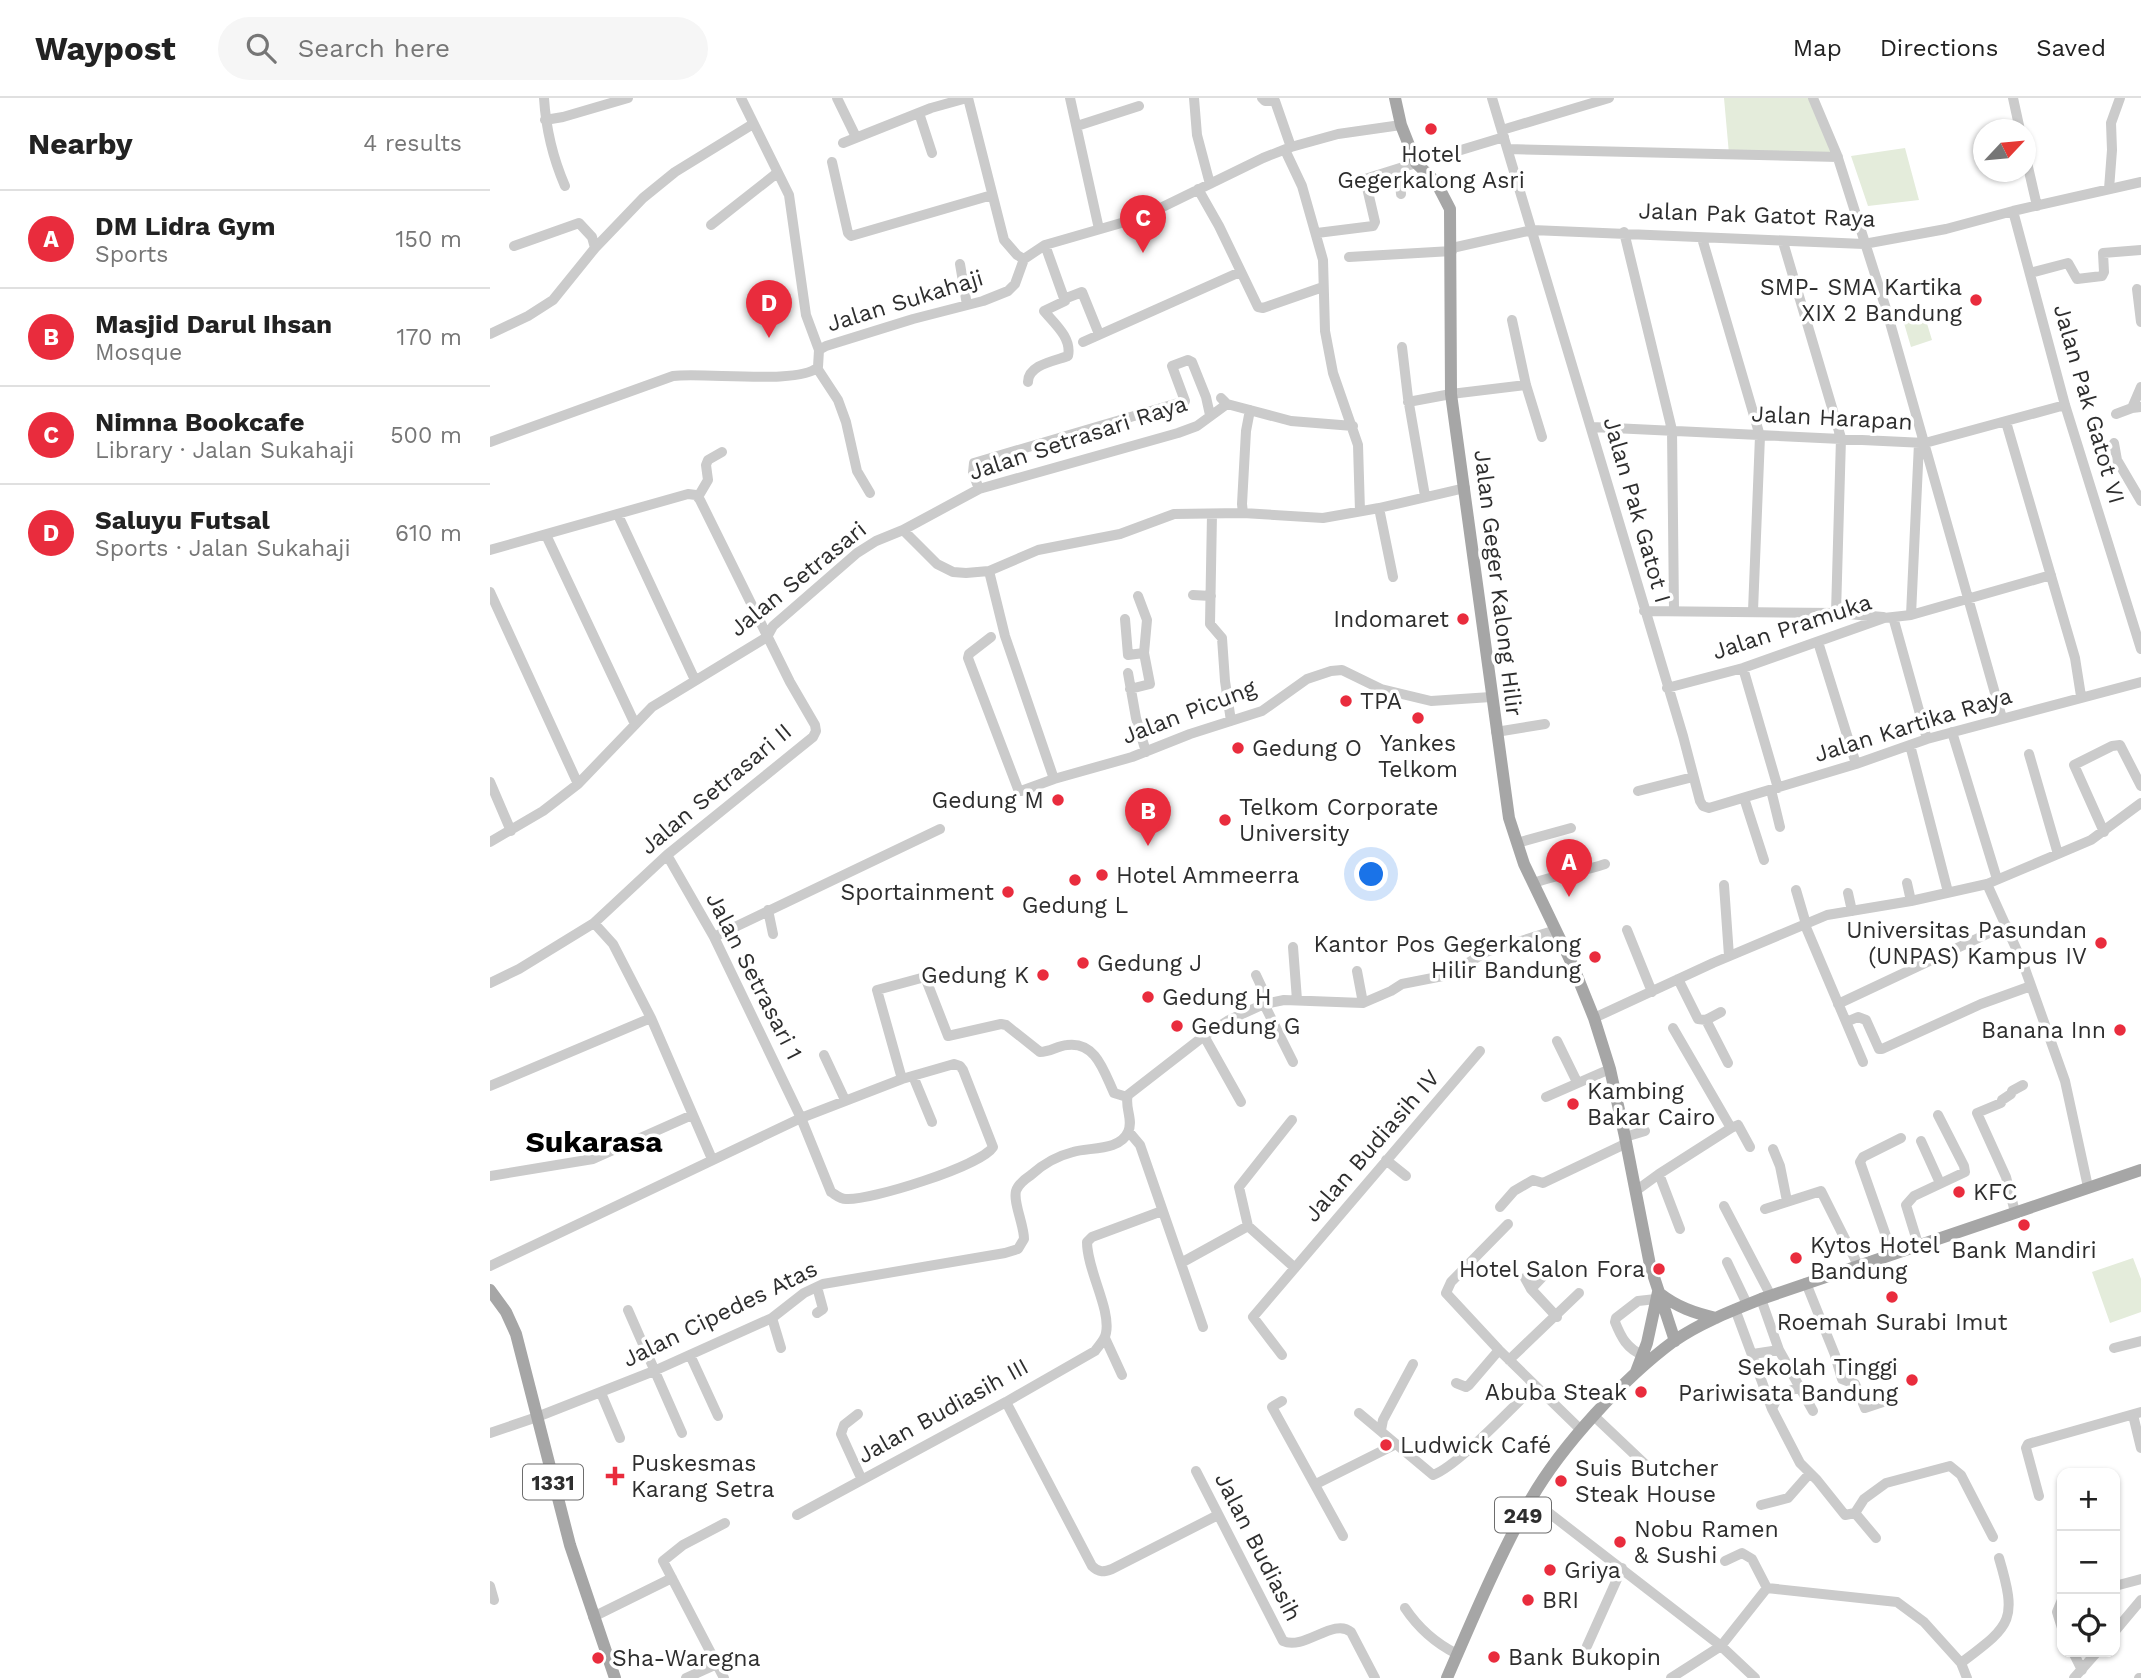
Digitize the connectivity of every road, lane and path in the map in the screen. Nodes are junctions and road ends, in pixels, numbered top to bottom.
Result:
1 (544, 98) edge
2 (628, 98) edge
3 (741, 98) edge
4 (837, 98) edge
5 (967, 98) edge
6 (1070, 98) edge
7 (1194, 98) edge
8 (1262, 98) edge
9 (1395, 98) edge
10 (1492, 98) edge
11 (1609, 98) edge
12 (1813, 98) edge
13 (2013, 98) edge
14 (2120, 98) edge
15 (1581, 102) edge
16 (1139, 106) dead end
17 (919, 113) junction
18 (2018, 119) edge
19 (545, 120) junction
20 (753, 124) junction
21 (1401, 125) junction
22 (1077, 126) junction
23 (1503, 133) junction
24 (856, 137) junction
25 (843, 142) dead end
26 (1288, 148) junction
27 (1508, 149) junction
28 (1461, 150) dead end
29 (932, 153) dead end
30 (1838, 157) junction
31 (832, 162) dead end
32 (1416, 163) junction
33 (1399, 170) junction
34 (777, 173) junction
35 (2031, 182) edge
36 (2141, 182) edge
37 (1210, 184) junction
38 (565, 186) dead end
39 (2109, 188) junction
40 (1198, 189) junction
41 (1401, 194) dead end
42 (992, 195) junction
43 (2037, 206) junction
44 (2013, 211) junction
45 (710, 225) dead end
46 (1099, 229) junction
47 (1532, 230) junction
48 (1624, 232) junction
49 (1317, 233) junction
50 (1702, 238) junction
51 (1783, 242) junction
52 (1864, 244) junction
53 (514, 246) dead end
54 (1045, 246) junction
55 (595, 247) junction
56 (1452, 250) junction
57 (2141, 250) edge
58 (1349, 257) dead end
59 (1024, 259) junction
60 (960, 264) dead end
61 (1240, 272) junction
62 (2030, 273) junction
63 (2138, 286) edge
64 (1323, 287) junction
65 (1064, 300) junction
66 (967, 305) junction
67 (1512, 320) dead end
68 (2141, 322) edge
69 (492, 330) edge
70 (1099, 334) junction
71 (1083, 342) dead end
72 (1402, 346) dead end
73 (819, 350) junction
74 (817, 368) junction
75 (1028, 382) dead end
76 (1526, 385) junction
77 (2141, 387) edge
78 (1451, 394) junction
79 (1206, 397) junction
80 (1185, 401) junction
81 (1408, 402) junction
82 (2065, 405) junction
83 (2137, 407) edge
84 (1250, 410) junction
85 (2116, 414) dead end
86 (1210, 415) junction
87 (2006, 422) junction
88 (1353, 426) junction
89 (1592, 426) junction
90 (1672, 430) junction
91 (1760, 436) junction
92 (1542, 437) dead end
93 (1841, 438) junction
94 (490, 442) edge
95 (1922, 443) junction
96 (2114, 443) dead end
97 (722, 452) dead end
98 (1465, 488) junction
99 (979, 489) junction
100 (870, 493) dead end
101 (1425, 496) junction
102 (698, 497) junction
103 (2141, 501) edge
104 (1379, 508) junction
105 (1360, 511) junction
106 (1243, 513) junction
107 (1212, 514) junction
108 (618, 515) junction
109 (903, 530) junction
110 (546, 536) junction
111 (490, 550) edge
112 (989, 571) junction
113 (2051, 575) junction
114 (1393, 577) dead end
115 (490, 592) edge
116 (1193, 595) dead end
117 (1138, 596) dead end
118 (1211, 596) junction
119 (1969, 600) junction
120 (1674, 610) junction
121 (1644, 611) junction
122 (1753, 611) junction
123 (1836, 613) junction
124 (1911, 615) junction
125 (1889, 617) junction
126 (1125, 619) dead end
127 (767, 637) junction
128 (991, 637) dead end
129 (1818, 642) junction
130 (2141, 649) edge
131 (1144, 653) junction
132 (1743, 668) junction
133 (1128, 673) dead end
134 (695, 680) junction
135 (2141, 682) edge
136 (1667, 688) junction
137 (1130, 689) junction
138 (2081, 696) junction
139 (1491, 697) junction
140 (2003, 718) junction
141 (1231, 721) junction
142 (635, 724) junction
143 (1545, 724) dead end
144 (1496, 732) junction
145 (1952, 732) junction
146 (1927, 739) junction
147 (1910, 745) junction
148 (1146, 752) junction
149 (2029, 754) dead end
150 (1856, 764) junction
151 (1693, 777) junction
152 (1054, 779) junction
153 (490, 782) edge
154 (578, 784) junction
155 (2141, 786) edge
156 (1774, 789) junction
157 (1638, 791) dead end
158 (1744, 798) junction
159 (1700, 802) joint
160 (2141, 803) edge
161 (1780, 827) dead end
162 (1571, 828) dead end
163 (940, 829) dead end
164 (511, 831) junction
165 (2104, 832) junction
166 (490, 842) edge
167 (1517, 843) junction
168 (2058, 854) junction
169 (667, 855) junction
170 (1764, 860) dead end
171 (1605, 864) dead end
172 (1992, 881) junction
173 (1534, 883) junction
174 (1907, 883) dead end
175 (1724, 884) dead end
176 (1796, 890) dead end
177 (1948, 892) junction
178 (1848, 894) dead end
179 (1911, 901) junction
180 (768, 910) junction
181 (1852, 911) junction
182 (594, 923) junction
183 (1805, 924) junction
184 (2006, 925) junction
185 (1556, 930) junction
186 (1627, 930) dead end
187 (773, 934) dead end
188 (714, 937) junction
189 (1293, 947) dead end
190 (1728, 957) junction
191 (1357, 971) dead end
192 (1256, 975) dead end
193 (1678, 979) junction
194 (490, 983) edge
195 (2031, 986) junction
196 (1652, 992) junction
197 (1297, 1000) junction
198 (1266, 1003) junction
199 (1363, 1003) junction
200 (1839, 1004) junction
201 (1721, 1012) dead end
202 (651, 1018) junction
203 (1594, 1018) junction
204 (1706, 1020) junction
205 (1846, 1022) junction
206 (1673, 1028) dead end
207 (1204, 1036) junction
208 (1557, 1041) dead end
209 (1480, 1051) dead end
210 (824, 1055) dead end
211 (1293, 1062) dead end
212 (1863, 1062) dead end
213 (1728, 1063) dead end
214 (1610, 1069) junction
215 (907, 1078) junction
216 (1577, 1082) junction
217 (2023, 1085) dead end
218 (490, 1086) edge
219 (1127, 1097) junction
220 (1546, 1097) dead end
221 (845, 1100) junction
222 (1241, 1102) dead end
223 (692, 1115) junction
224 (1938, 1115) dead end
225 (801, 1118) junction
226 (1292, 1120) dead end
227 (932, 1122) dead end
228 (1731, 1128) junction
229 (1645, 1131) dead end
230 (1129, 1132) junction
231 (1901, 1138) dead end
232 (1626, 1140) junction
233 (1921, 1141) dead end
234 (1750, 1147) dead end
235 (1773, 1149) dead end
236 (712, 1159) junction
237 (1386, 1160) junction
238 (2141, 1170) edge
239 (1659, 1174) junction
240 (1406, 1175) dead end
241 (490, 1176) edge
242 (1940, 1184) junction
243 (2088, 1187) junction
244 (1637, 1190) junction
245 (1787, 1200) junction
246 (1724, 1206) dead end
247 (1500, 1207) dead end
248 (1765, 1209) dead end
249 (1161, 1211) junction
250 (2015, 1212) junction
251 (1508, 1224) dead end
252 (1248, 1226) junction
253 (1680, 1229) dead end
254 (1918, 1244) junction
255 (1892, 1253) junction
256 (1727, 1262) dead end
257 (1181, 1263) junction
258 (1858, 1265) junction
259 (490, 1266) edge
260 (1295, 1268) junction
261 (1547, 1272) dead end
262 (1525, 1278) dead end
263 (1806, 1283) junction
264 (817, 1287) junction
265 (1531, 1289) junction
266 (490, 1290) edge
267 (1579, 1293) dead end
268 (1657, 1296) junction
269 (1766, 1297) junction
270 (1741, 1307) junction
271 (628, 1310) dead end
272 (817, 1313) dead end
273 (1557, 1317) junction
274 (772, 1318) junction
275 (1716, 1318) junction
276 (1203, 1327) dead end
277 (1105, 1338) junction
278 (2141, 1340) edge
279 (1675, 1341) junction
280 (782, 1348) dead end
281 (2114, 1348) dead end
282 (1499, 1350) junction
283 (1779, 1350) junction
284 (690, 1354) junction
285 (1753, 1354) junction
286 (1282, 1355) dead end
287 (1643, 1355) junction
288 (1509, 1360) junction
289 (1413, 1364) dead end
290 (654, 1371) junction
291 (1122, 1375) dead end
292 (1634, 1376) junction
293 (1456, 1383) dead end
294 (1535, 1386) junction
295 (1799, 1387) junction
296 (601, 1393) junction
297 (1889, 1399) dead end
298 (1282, 1401) dead end
299 (1006, 1402) junction
300 (1772, 1409) junction
301 (1813, 1411) dead end
302 (1359, 1413) dead end
303 (2137, 1413) edge
304 (858, 1414) dead end
305 (718, 1416) dead end
306 (1594, 1416) junction
307 (537, 1417) junction
308 (1381, 1430) junction
309 (1581, 1430) junction
310 (490, 1433) edge
311 (682, 1433) dead end
312 (620, 1438) dead end
313 (1396, 1444) junction
314 (2141, 1448) edge
315 (1650, 1469) dead end
316 (1196, 1471) dead end
317 (1810, 1474) junction
318 (862, 1480) junction
319 (1316, 1484) junction
320 (2039, 1496) dead end
321 (1531, 1499) junction
322 (1761, 1505) dead end
323 (1855, 1513) junction
324 (797, 1515) dead end
325 (1218, 1515) junction
326 (725, 1523) dead end
327 (1343, 1536) dead end
328 (1993, 1537) dead end
329 (1876, 1538) dead end
330 (1999, 1558) dead end
331 (1725, 1560) dead end
332 (1622, 1568) junction
333 (672, 1578) junction
334 (2141, 1579) edge
335 (2120, 1585) edge
336 (490, 1586) edge
337 (1766, 1588) junction
338 (2141, 1600) edge
339 (491, 1606) edge
340 (1405, 1608) dead end
341 (593, 1617) junction
342 (2120, 1624) edge
343 (1587, 1646) dead end
344 (1721, 1646) junction
345 (1457, 1654) junction
346 (2093, 1657) edge
347 (1961, 1663) junction
348 (717, 1664) junction
349 (2078, 1674) edge
350 (615, 1678) edge
351 (686, 1678) edge
352 (724, 1678) edge
353 (1375, 1678) edge
354 (1447, 1678) edge
355 (1671, 1678) edge
356 (1755, 1678) edge
357 (1965, 1678) edge

1 - 19 street
2 - 19 street
3 - 20 street
4 - 24 street
5 - 17 street
5 - 42 street
6 - 22 street
7 - 37 street
8 - 26 street
9 - 21 main road, Jalan Geger Kalong Hilir
10 - 23 street, Jalan Pak Gatot I
11 - 15 street
12 - 30 street
13 - 18 street
14 - 39 street
15 - 23 street
16 - 22 street
17 - 24 street
17 - 29 street
19 - 38 street
20 - 34 street
20 - 55 street
21 - 26 street
21 - 32 main road, Jalan Geger Kalong Hilir
22 - 46 street
23 - 27 street, Jalan Pak Gatot I
23 - 28 street
24 - 25 street
26 - 37 street
26 - 49 street
27 - 30 street
27 - 47 street, Jalan Pak Gatot I
30 - 52 street
31 - 42 street
32 - 33 street
32 - 56 main road, Jalan Geger Kalong Hilir
33 - 41 street
33 - 49 street
34 - 45 street
34 - 73 street
35 - 43 street
36 - 39 street, Jalan Pak Gatot Raya
37 - 40 street
39 - 43 street, Jalan Pak Gatot Raya
40 - 46 street
40 - 61 street
42 - 59 street
43 - 44 street, Jalan Pak Gatot Raya
44 - 52 street, Jalan Pak Gatot Raya
44 - 62 street, Jalan Pak Gatot VI
46 - 54 street
47 - 48 street, Jalan Pak Gatot Raya
47 - 56 street, Jalan Pak Gatot Raya
47 - 89 street, Jalan Pak Gatot I
48 - 50 street, Jalan Pak Gatot Raya
48 - 90 street
49 - 64 street
50 - 51 street, Jalan Pak Gatot Raya
50 - 91 street
51 - 52 street, Jalan Pak Gatot Raya
51 - 93 street
52 - 95 street
53 - 55 street
54 - 59 street
54 - 65 street
55 - 69 street
56 - 58 street, Jalan Pak Gatot Raya
56 - 78 main road, Jalan Geger Kalong Hilir
57 - 62 street
59 - 66 street, Jalan Sukahaji
60 - 66 street
61 - 64 street
61 - 70 street
62 - 82 street, Jalan Pak Gatot VI
63 - 68 street
64 - 88 street
65 - 70 street
65 - 75 street
66 - 73 street, Jalan Sukahaji
67 - 76 street
70 - 71 street
72 - 81 street
73 - 74 street, Jalan Sukahaji
74 - 94 street, Jalan Sukahaji
74 - 100 street
76 - 78 street
76 - 92 street
77 - 83 street
78 - 81 street
78 - 98 main road, Jalan Geger Kalong Hilir
79 - 80 street
79 - 80 street
79 - 86 street
80 - 99 street
81 - 101 street
82 - 87 street, Jalan Harapan
82 - 130 street, Jalan Pak Gatot VI
83 - 85 street
84 - 86 street, Jalan Setrasari Raya
84 - 88 street, Jalan Setrasari Raya
84 - 106 street
86 - 99 street, Jalan Setrasari Raya
87 - 95 street, Jalan Harapan
87 - 113 street
88 - 105 street
89 - 90 street, Jalan Harapan
89 - 121 street, Jalan Pak Gatot I
90 - 91 street, Jalan Harapan
90 - 120 street
91 - 93 street, Jalan Harapan
91 - 122 street
93 - 95 street, Jalan Harapan
93 - 123 street
95 - 119 street
95 - 124 street
96 - 103 street
97 - 102 street
98 - 101 street, Jalan Setrasari
98 - 139 main road, Jalan Geger Kalong Hilir
99 - 109 street, Jalan Setrasari Raya
101 - 104 street, Jalan Setrasari
102 - 108 street
102 - 127 street
104 - 105 street, Jalan Setrasari
104 - 114 street
105 - 106 street, Jalan Setrasari
106 - 107 street, Jalan Setrasari
107 - 112 street, Jalan Setrasari
107 - 118 street
108 - 110 street
108 - 134 street
109 - 112 street, Jalan Setrasari
109 - 127 street, Jalan Setrasari
110 - 111 street
110 - 142 street
112 - 152 street
113 - 119 street, Jalan Pramuka
113 - 138 street
115 - 154 street
116 - 118 street
117 - 131 street
118 - 141 street
119 - 124 street, Jalan Pramuka
119 - 140 street
120 - 121 street
120 - 122 street
121 - 136 street, Jalan Pak Gatot I
122 - 123 street
123 - 125 street
124 - 125 street, Jalan Pramuka
125 - 129 street, Jalan Pramuka
125 - 146 street
126 - 131 street
127 - 134 street, Jalan Setrasari
127 - 169 street, Jalan Setrasari II
128 - 152 street, Jalan Picung
129 - 132 street, Jalan Pramuka
129 - 150 street
131 - 137 street
132 - 136 street, Jalan Pramuka
132 - 156 street
133 - 137 street
134 - 142 street, Jalan Setrasari
135 - 138 street, Jalan Kartika Raya
136 - 151 street, Jalan Pak Gatot I
137 - 148 street
138 - 140 street, Jalan Kartika Raya
139 - 141 street, Jalan Picung
139 - 144 main road, Jalan Geger Kalong Hilir
140 - 145 street, Jalan Kartika Raya
141 - 148 street, Jalan Picung
142 - 154 street, Jalan Setrasari
143 - 144 street
144 - 167 main road, Jalan Geger Kalong Hilir
145 - 146 street, Jalan Kartika Raya
145 - 172 street
146 - 147 street, Jalan Kartika Raya
147 - 150 street, Jalan Kartika Raya
147 - 177 street
148 - 152 street, Jalan Picung
149 - 168 street
150 - 156 street, Jalan Kartika Raya
151 - 157 street
151 - 159 street, Jalan Pak Gatot I
153 - 164 street
154 - 164 street, Jalan Setrasari
155 - 165 street
156 - 158 street, Jalan Kartika Raya
156 - 161 street
158 - 159 street, Jalan Kartika Raya
158 - 170 street
160 - 165 street
162 - 167 street
163 - 180 street
164 - 166 street, Jalan Setrasari
165 - 168 street
167 - 173 main road, Jalan Geger Kalong Hilir
168 - 172 street
169 - 182 street, Jalan Setrasari II
169 - 188 street, Jalan Setrasari 1
171 - 173 street
172 - 177 street
172 - 184 street
173 - 185 main road, Jalan Geger Kalong Hilir
174 - 179 street
175 - 190 street
176 - 183 street
177 - 179 street
178 - 181 street
179 - 181 street
180 - 187 street
180 - 188 street
181 - 183 street
182 - 194 street, Jalan Setrasari II
182 - 202 street
183 - 190 street
183 - 200 street
184 - 195 street
184 - 200 street
185 - 199 street
185 - 203 main road, Jalan Geger Kalong Hilir
186 - 196 street
188 - 225 street, Jalan Setrasari 1
189 - 197 street
190 - 193 street
191 - 199 street
192 - 198 street
193 - 196 street
193 - 204 street
195 - 205 street
195 - 243 street
196 - 203 street
197 - 198 street
197 - 199 street
198 - 207 street
198 - 211 street
200 - 205 street
201 - 204 street
202 - 218 street
202 - 223 street
203 - 214 main road, Jalan Geger Kalong Hilir
204 - 213 street
205 - 212 street
206 - 228 street
207 - 219 street
207 - 222 street
208 - 216 street
209 - 237 street, Jalan Budiasih IV
210 - 221 street
214 - 216 street
214 - 232 main road, Jalan Geger Kalong Hilir
215 - 219 street
215 - 221 street
215 - 225 street, Jalan Setrasari 1
215 - 227 street
216 - 220 street
217 - 250 street
219 - 230 street
221 - 225 street
223 - 236 street
223 - 241 street
224 - 242 street
225 - 236 street
226 - 252 street
228 - 234 street
228 - 239 street
229 - 232 street
230 - 249 street
230 - 264 street, Jalan Cipedes Atas
231 - 255 street
232 - 244 main road, Jalan Geger Kalong Hilir
232 - 247 street
233 - 242 street
235 - 245 street
236 - 259 street
237 - 240 street
237 - 260 street, Jalan Budiasih IV
238 - 243 main road, 249
239 - 244 street
239 - 253 street
242 - 254 street
243 - 250 main road, 249
244 - 268 main road, Jalan Geger Kalong Hilir
245 - 248 street
245 - 258 street
246 - 269 street
249 - 257 street
249 - 277 street
250 - 254 main road, 249
251 - 282 street
252 - 257 street
252 - 260 street
254 - 255 main road, 249
255 - 258 main road, 249
256 - 270 street
257 - 276 street
258 - 263 main road, 249
260 - 286 street, Jalan Budiasih IV
261 - 265 street
262 - 265 street
263 - 269 main road, 249
263 - 297 street
264 - 272 street
264 - 274 street, Jalan Cipedes Atas
265 - 273 street
266 - 307 main road
267 - 273 street
268 - 275 main road
268 - 279 main road, Jalan Geger Kalong Hilir
268 - 287 main road
268 - 287 street
269 - 270 main road, 249
269 - 283 street
270 - 275 main road, 249
270 - 285 street
271 - 290 street
273 - 288 street
274 - 280 street
274 - 284 street, Jalan Cipedes Atas
275 - 279 main road, 249
277 - 291 street
277 - 299 street, Jalan Budiasih III
278 - 281 street
279 - 292 main road, 249
282 - 288 street
282 - 293 street
283 - 285 street
283 - 295 street
284 - 290 street, Jalan Cipedes Atas
284 - 305 street
285 - 300 street
287 - 292 main road
288 - 294 street
289 - 308 street
290 - 296 street, Jalan Cipedes Atas
290 - 311 street
292 - 306 main road, 249
294 - 309 street
294 - 313 street
295 - 300 street
295 - 301 street
296 - 307 street, Jalan Cipedes Atas
296 - 312 street
298 - 319 street
299 - 318 street, Jalan Budiasih III
299 - 325 street
300 - 317 street
302 - 308 street
303 - 314 street
303 - 320 street
304 - 318 street
306 - 309 main road, 249
306 - 315 street
307 - 310 street, Jalan Cipedes Atas
307 - 341 main road, 1331
308 - 313 street
309 - 321 main road, 249
313 - 319 street
316 - 325 street, Jalan Budiasih
317 - 322 street
317 - 323 street
318 - 324 street, Jalan Budiasih III
319 - 327 street
321 - 332 street
321 - 345 main road, 249
323 - 328 street
323 - 329 street
325 - 353 street, Jalan Budiasih
326 - 333 street
330 - 347 street
331 - 337 street
332 - 343 street
332 - 344 street
333 - 341 street
333 - 348 street
334 - 335 street
336 - 339 street
337 - 344 street
337 - 347 street
338 - 342 street
340 - 345 street
341 - 350 main road, 1331
344 - 355 street
344 - 356 street
345 - 354 main road, 249
346 - 349 street
347 - 357 street
348 - 351 street
348 - 352 street

